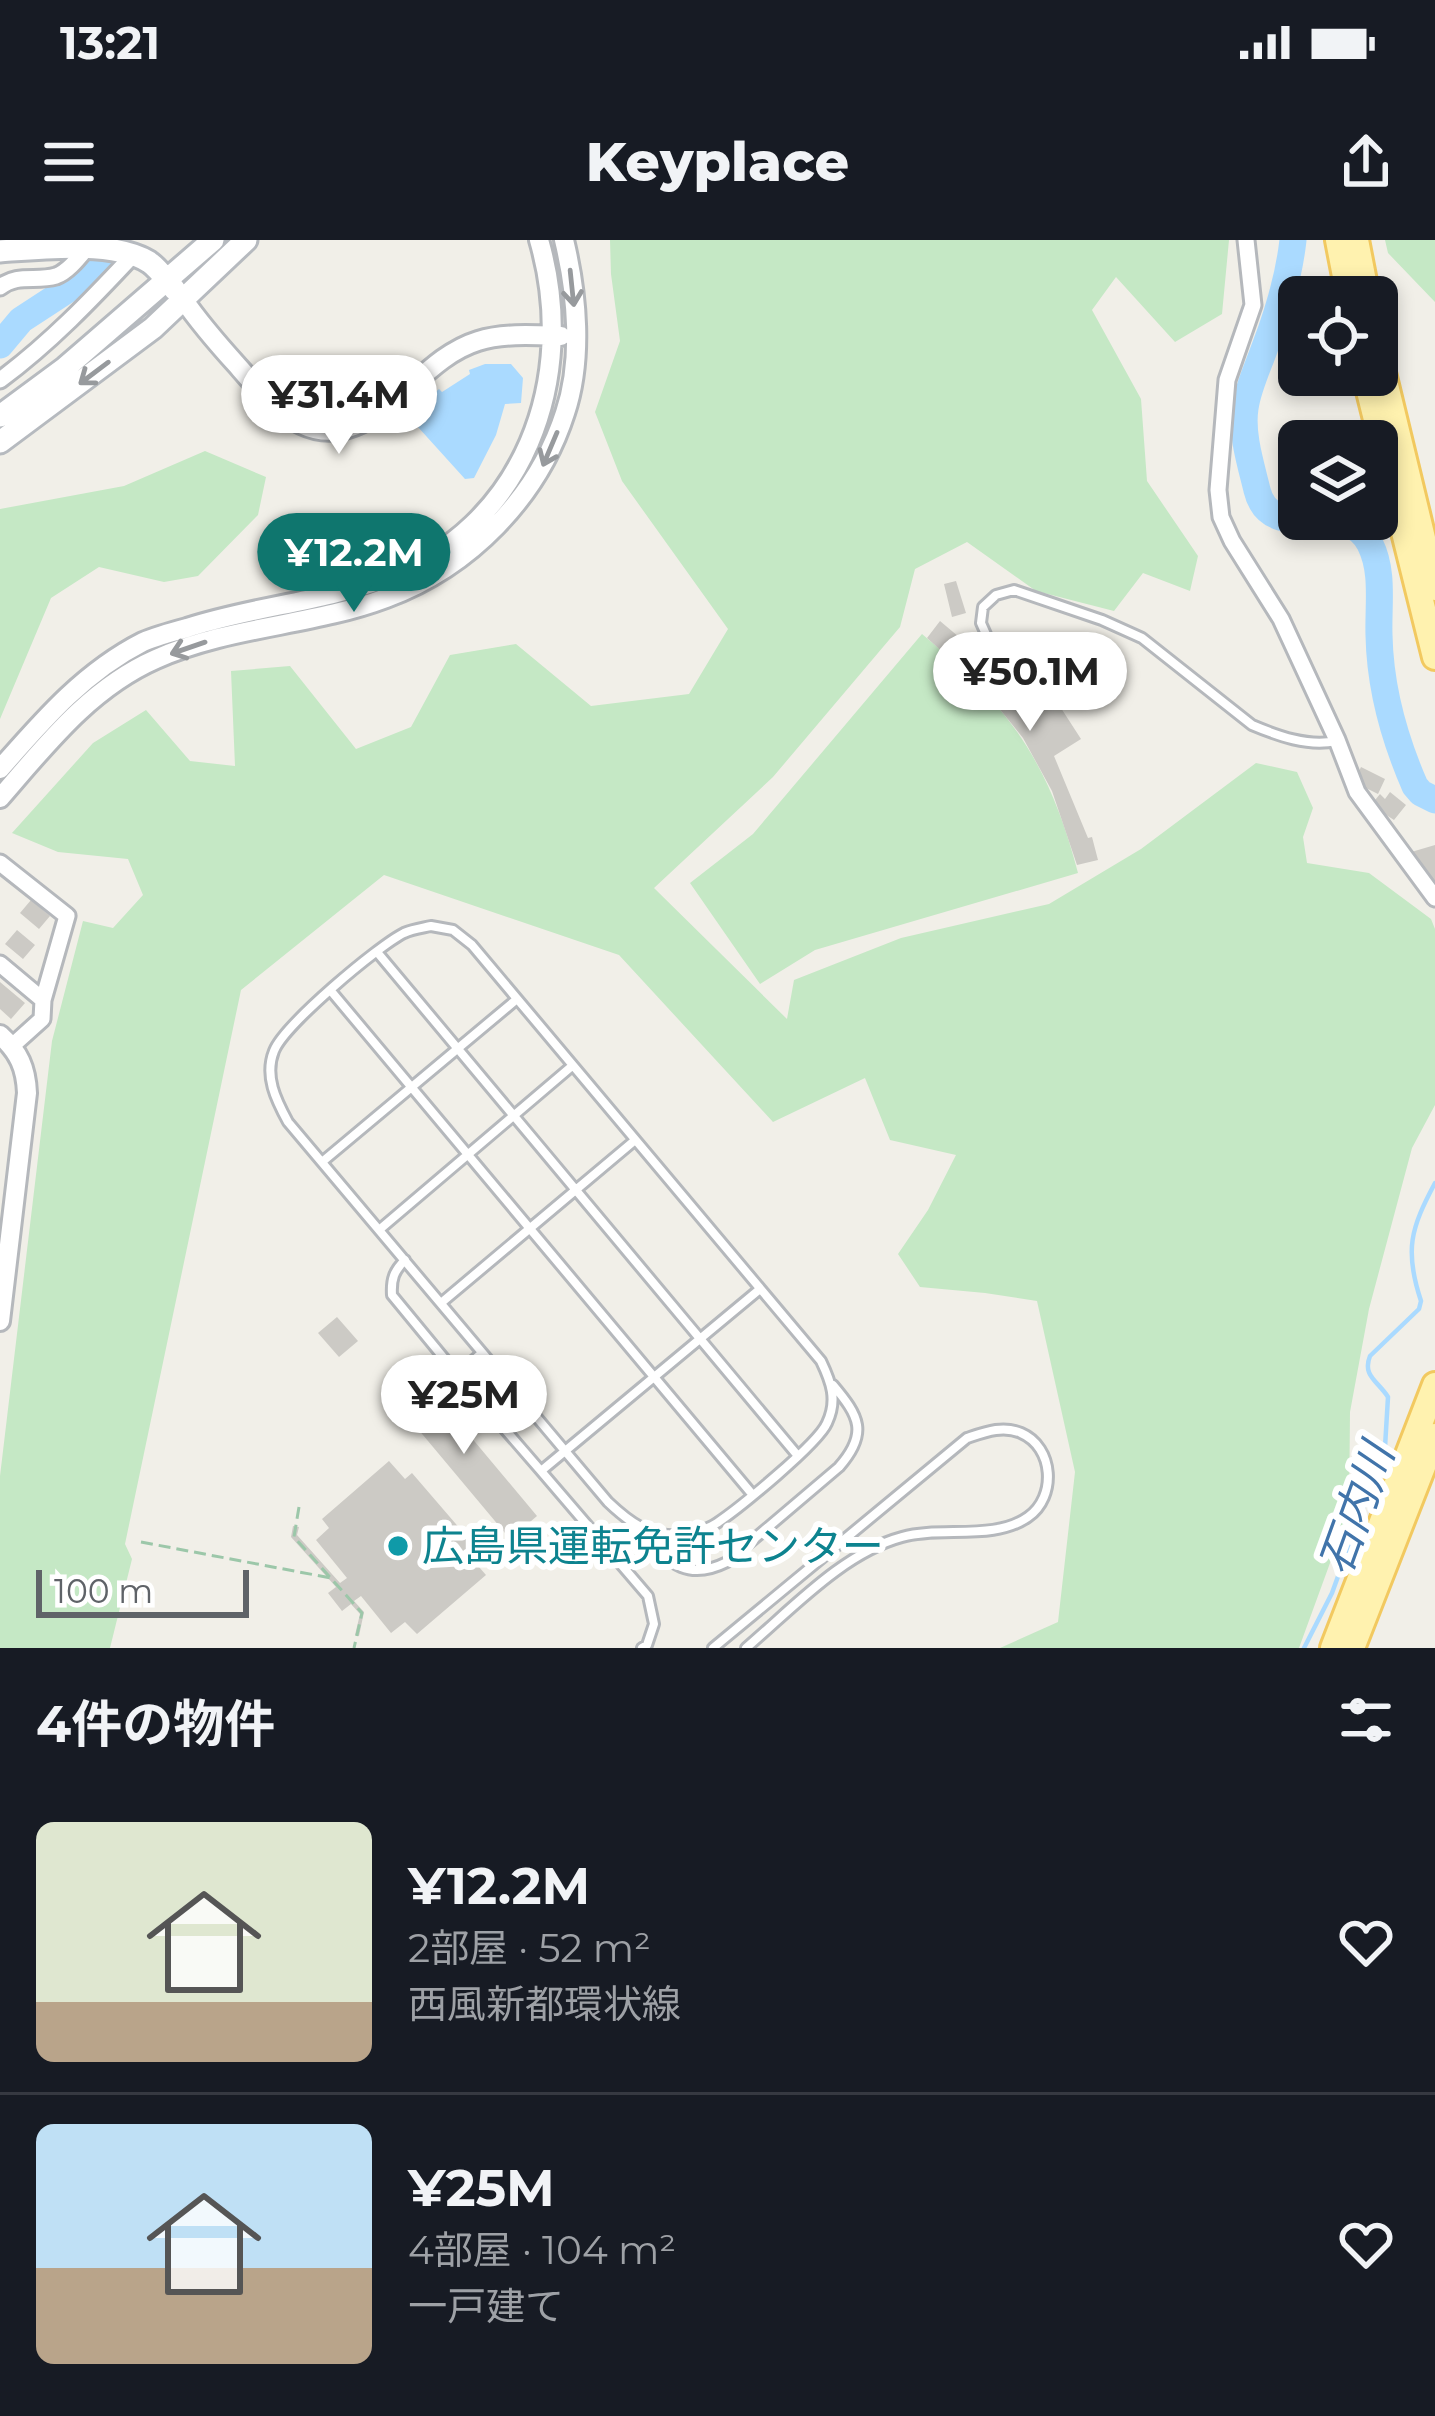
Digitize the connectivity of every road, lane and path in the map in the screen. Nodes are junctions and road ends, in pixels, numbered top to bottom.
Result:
1 (213, 240) edge
2 (246, 240) edge
3 (539, 240) edge
4 (564, 240) edge
5 (1246, 240) edge
6 (1339, 240) edge
7 (1356, 240) edge
8 (92, 244) edge
9 (0, 251) edge
10 (134, 254) junction
11 (1345, 276) edge
12 (1363, 276) edge
13 (167, 281) junction
14 (0, 287) edge
15 (183, 299) junction
16 (551, 336) junction
17 (575, 336) junction
18 (0, 380) edge
19 (1370, 396) edge
20 (1389, 396) edge
21 (0, 416) edge
22 (0, 442) edge
23 (1435, 588) edge
24 (1011, 652) dead end
25 (1435, 657) edge
26 (1337, 740) junction
27 (0, 769) edge
28 (0, 798) edge
29 (0, 863) edge
30 (1435, 898) edge
31 (376, 952) junction
32 (0, 964) edge
33 (332, 991) junction
34 (517, 999) junction
35 (44, 1000) junction
36 (6, 1040) edge
37 (458, 1049) junction
38 (572, 1066) junction
39 (411, 1087) junction
40 (513, 1116) junction
41 (634, 1141) junction
42 (467, 1155) junction
43 (322, 1162) junction
44 (575, 1190) junction
45 (6, 1226) edge
46 (529, 1228) junction
47 (379, 1229) junction
48 (405, 1260) junction
49 (760, 1289) junction
50 (441, 1303) junction
51 (0, 1321) edge
52 (700, 1340) junction
53 (482, 1352) junction
54 (458, 1374) junction
55 (654, 1378) junction
56 (832, 1384) junction
57 (1435, 1385) edge
58 (1435, 1436) edge
59 (566, 1452) junction
60 (798, 1456) junction
61 (542, 1471) junction
62 (752, 1494) junction
63 (299, 1507) dead end
64 (631, 1524) junction
65 (141, 1542) dead end
66 (331, 1578) junction
67 (354, 1648) edge
68 (643, 1648) edge
69 (713, 1648) edge
70 (746, 1648) edge
71 (1333, 1648) edge
72 (1352, 1648) edge

1 - 13 main road
2 - 15 main road
3 - 16 street
4 -> 17 street
5 - 26 street
6 - 11 main road
7 - 12 main road
8 - 9 main road
8 - 10 main road
8 - 14 street
10 - 13 main road
10 - 18 street
13 - 15 main road
13 - 21 main road
15 - 16 street
15 -> 22 main road
16 - 17 street
16 - 27 street
17 -> 28 street
19 - 25 main road
20 - 23 main road
24 - 26 lane
26 - 30 street
29 - 35 street
31 - 33 lane
31 - 34 lane
31 - 37 lane
32 - 35 street
33 - 39 lane
33 - 43 lane
34 - 37 lane
34 - 38 lane
35 - 36 street
36 - 45 street
37 - 39 lane
37 - 40 lane
38 - 40 lane
38 - 41 lane
39 - 42 lane
39 - 43 lane
40 - 42 lane
40 - 44 lane
41 - 44 lane
41 - 49 lane
42 - 46 lane
42 - 47 lane
43 - 47 lane
44 - 46 lane
44 - 52 lane
45 - 51 street
46 - 50 lane
46 - 55 lane
47 - 48 lane
48 - 50 lane
48 - 54 lane
49 - 52 lane
49 - 56 lane
50 - 53 lane
52 - 55 lane
52 - 60 lane
53 - 54 lane
53 - 59 lane
54 - 61 lane
55 - 59 lane
55 - 62 lane
56 - 60 lane
56 - 64 lane
57 - 71 main road
58 - 72 main road
59 - 61 lane
59 - 64 lane
60 - 62 lane
61 - 68 lane
62 - 64 lane
63 - 66 path
65 - 66 path
66 - 67 path
69 - 70 lane

